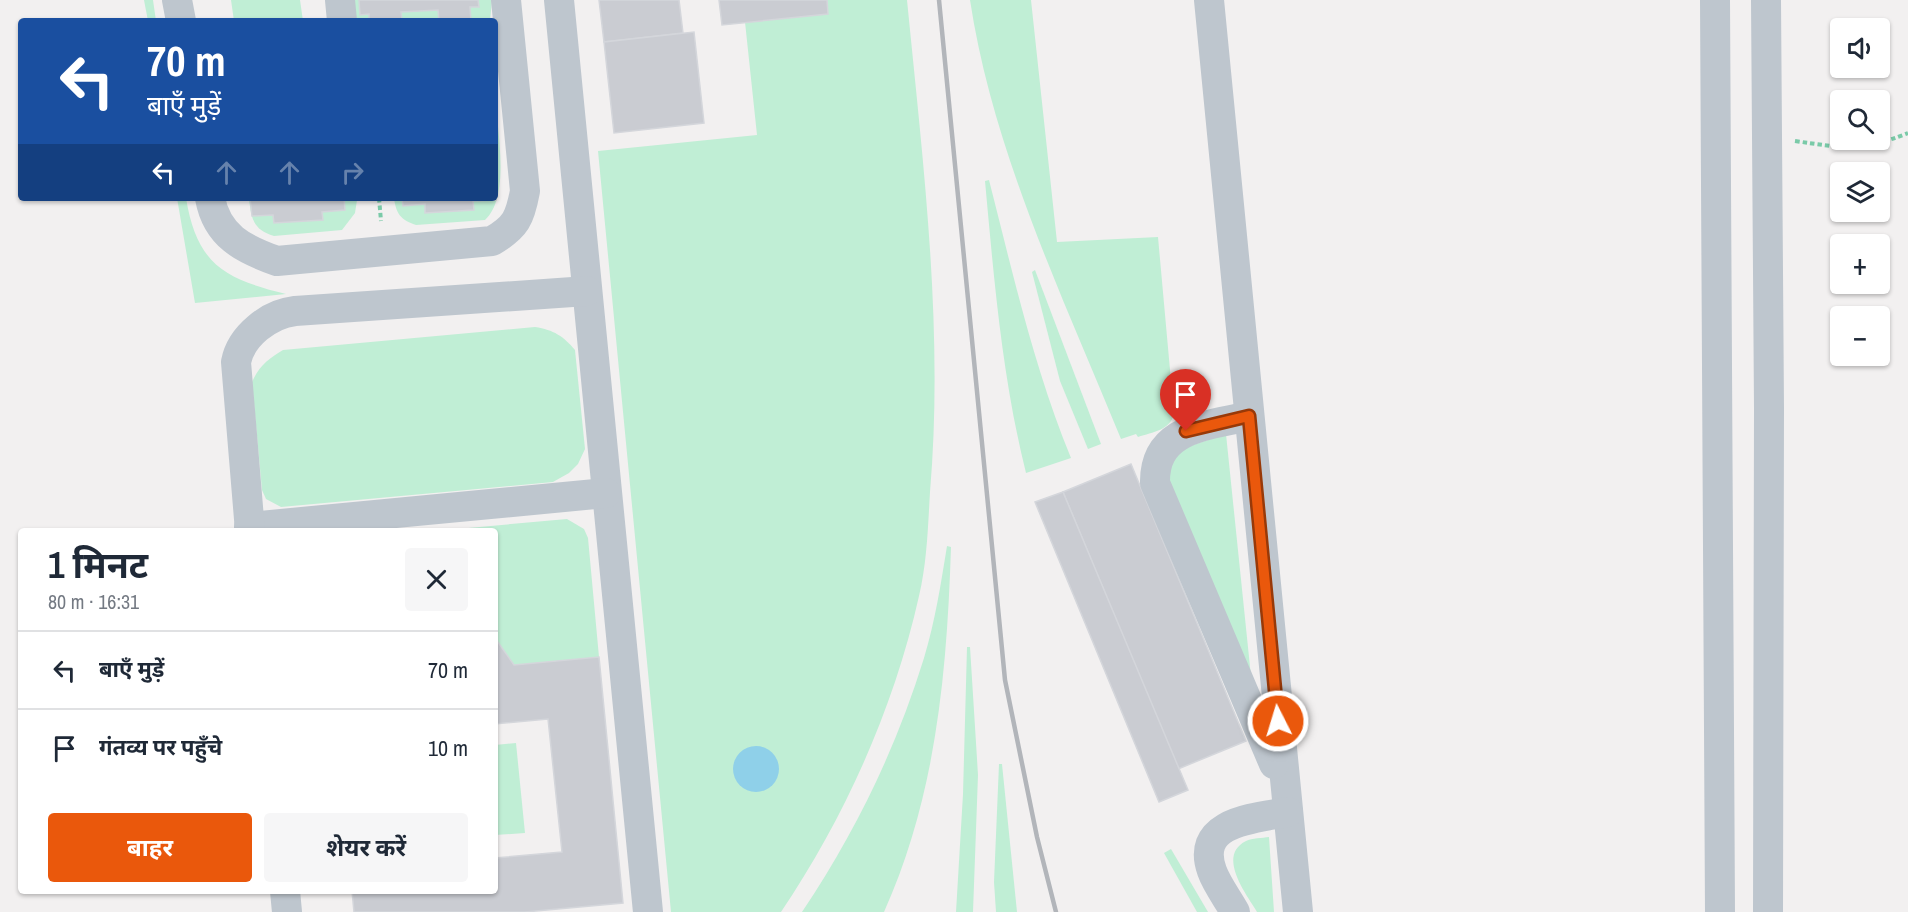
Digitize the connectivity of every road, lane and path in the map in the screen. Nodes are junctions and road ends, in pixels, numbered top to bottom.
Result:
1 (177, 0) edge
2 (340, 0) edge
3 (506, 0) edge
4 (559, 0) edge
5 (1209, 0) edge
6 (1715, 0) edge
7 (1766, 0) edge
8 (180, 18) edge
9 (342, 18) edge
10 (503, 52) edge
11 (1908, 133) edge
12 (1768, 136) junction
13 (211, 201) edge
14 (587, 291) junction
15 (1249, 416) junction
16 (606, 494) junction
17 (249, 528) edge
18 (259, 528) edge
19 (1286, 802) junction
20 (285, 894) edge
21 (287, 912) edge
22 (648, 912) edge
23 (1235, 912) edge
24 (1298, 912) edge
25 (1720, 912) edge
26 (1768, 912) edge

1 - 8 street
2 - 9 street
3 - 10 street
4 - 14 street
5 - 15 street
6 - 25 street
7 - 12 street
10 - 13 street
11 - 12 path
12 - 26 street
14 - 16 street
14 - 17 street
15 - 19 street
15 - 19 street
16 - 18 street
16 - 22 street
19 - 23 street
19 - 24 street
20 - 21 street

